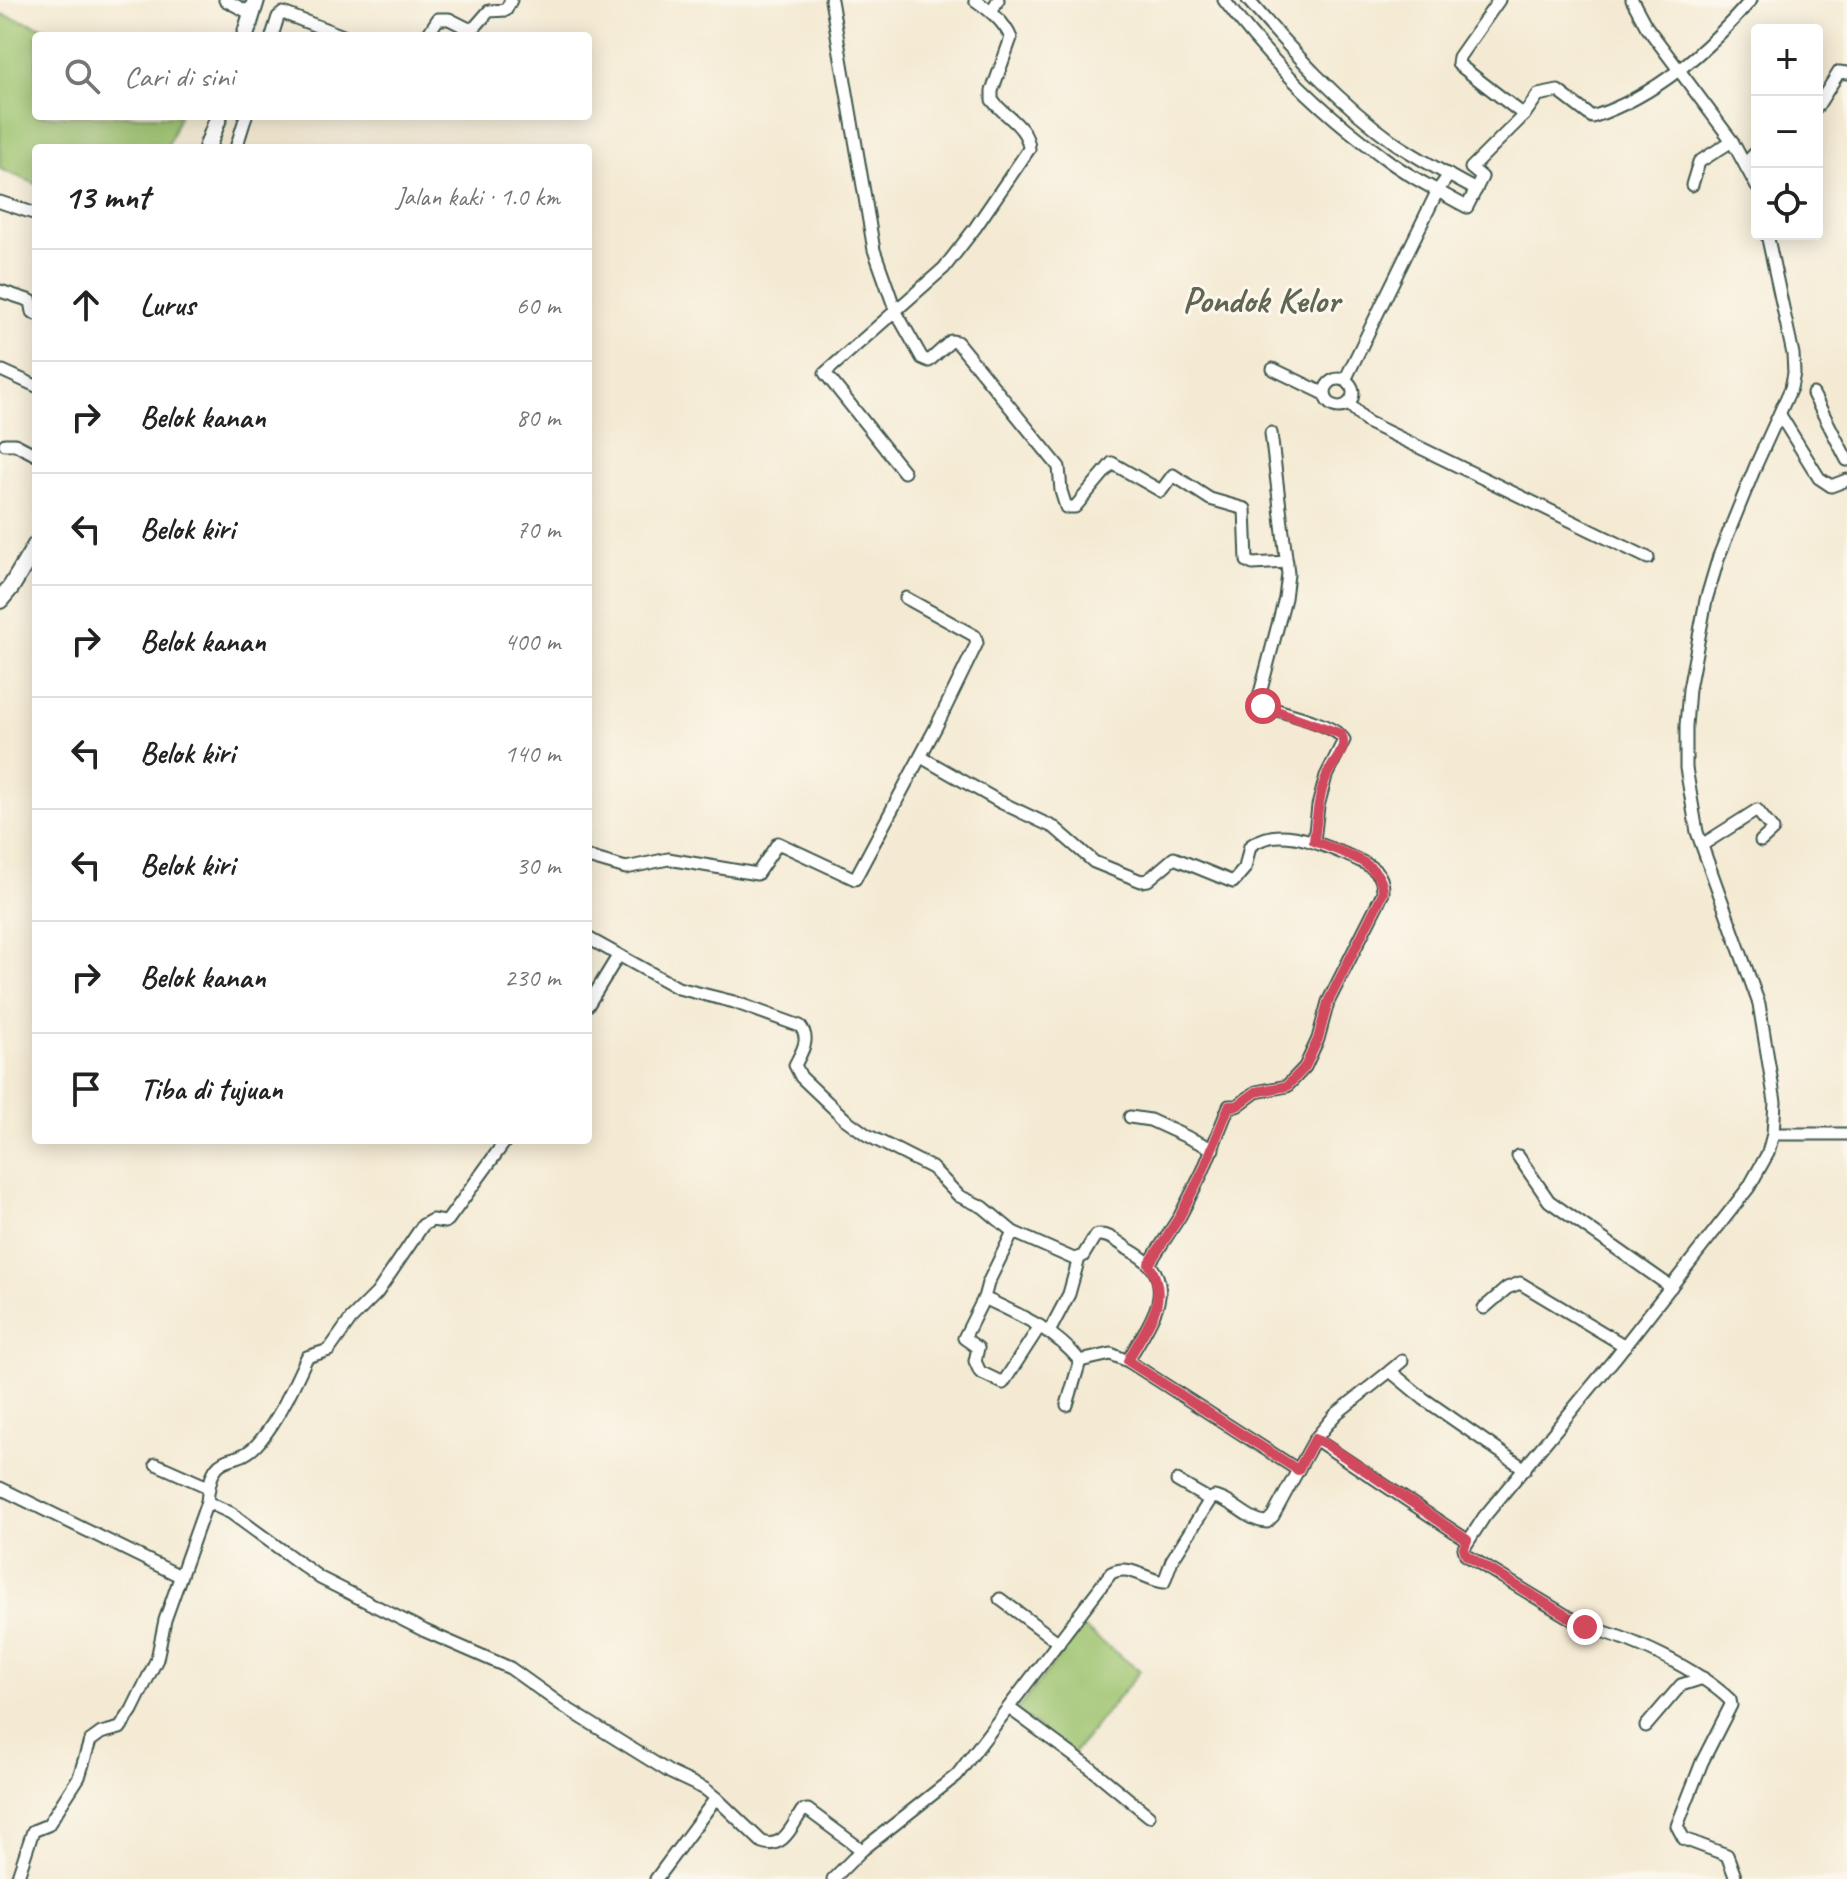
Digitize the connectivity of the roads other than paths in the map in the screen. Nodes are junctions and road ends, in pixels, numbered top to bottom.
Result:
1 (225, 0) edge
2 (511, 0) edge
3 (831, 0) edge
4 (975, 0) edge
5 (998, 0) edge
6 (1224, 0) edge
7 (1248, 0) edge
8 (1499, 0) edge
9 (1632, 0) edge
10 (1751, 0) edge
11 (254, 7) edge
12 (991, 12) junction
13 (246, 32) edge
14 (273, 32) edge
15 (333, 32) edge
16 (430, 32) edge
17 (1283, 40) junction
18 (1269, 54) junction
19 (1680, 69) junction
20 (1847, 73) edge
21 (1823, 97) edge
22 (1524, 115) junction
23 (218, 120) edge
24 (245, 120) edge
25 (1732, 141) junction
26 (208, 144) edge
27 (237, 144) edge
28 (1751, 158) edge
29 (1746, 163) junction
30 (1751, 172) edge
31 (1449, 175) junction
32 (1692, 185) dead end
33 (1438, 190) junction
34 (1476, 190) junction
35 (0, 202) edge
36 (32, 213) edge
37 (1768, 240) edge
38 (0, 291) edge
39 (32, 306) edge
40 (896, 312) junction
41 (1273, 369) dead end
42 (3, 371) dead end
43 (1345, 380) junction
44 (32, 384) edge
45 (1325, 394) junction
46 (1813, 394) dead end
47 (1349, 404) junction
48 (1780, 415) junction
49 (1271, 433) dead end
50 (5, 444) dead end
51 (32, 453) edge
52 (1847, 460) edge
53 (904, 472) dead end
54 (1847, 480) edge
55 (32, 552) edge
56 (1648, 558) dead end
57 (1287, 562) junction
58 (906, 598) dead end
59 (0, 600) edge
60 (921, 757) junction
61 (1314, 841) junction
62 (1761, 841) dead end
63 (1702, 845) junction
64 (592, 858) edge
65 (592, 940) edge
66 (618, 956) junction
67 (592, 998) edge
68 (1130, 1117) dead end
69 (1773, 1134) junction
70 (1847, 1134) edge
71 (503, 1144) edge
72 (1213, 1149) junction
73 (1518, 1156) dead end
74 (1013, 1232) junction
75 (1079, 1258) junction
76 (1149, 1264) junction
77 (1671, 1287) junction
78 (984, 1298) junction
79 (1484, 1308) dead end
80 (1045, 1329) junction
81 (1625, 1346) junction
82 (1080, 1361) junction
83 (1128, 1361) junction
84 (1402, 1361) dead end
85 (1390, 1371) junction
86 (1067, 1405) dead end
87 (1315, 1439) junction
88 (156, 1464) dead end
89 (1525, 1469) junction
90 (1298, 1470) junction
91 (1177, 1481) dead end
92 (208, 1487) junction
93 (0, 1488) edge
94 (1210, 1500) junction
95 (207, 1502) junction
96 (1467, 1540) junction
97 (180, 1576) junction
98 (1000, 1599) dead end
99 (1059, 1643) junction
100 (1703, 1678) junction
101 (1009, 1708) junction
102 (1646, 1726) dead end
103 (716, 1798) junction
104 (1149, 1816) dead end
105 (862, 1850) junction
106 (17, 1879) edge
107 (656, 1879) edge
108 (833, 1879) edge
109 (1736, 1879) edge

1 - 11 street
2 - 16 street
3 - 40 street
4 - 12 street
5 - 12 street
6 - 18 street
7 - 17 street
8 - 22 street
9 - 19 street
10 - 19 street
11 - 13 street
12 - 40 street
14 - 15 street
17 - 18 street
17 - 31 street
18 - 33 street
19 - 22 street
19 - 25 street
20 - 21 street
22 - 34 street
23 - 26 street
24 - 27 street
25 - 29 street
25 - 32 street
28 - 29 street
29 - 30 street
31 - 33 street
31 - 34 street
33 - 34 street
33 - 43 street
35 - 36 street
37 - 48 street
38 - 39 street
40 - 53 street
40 - 57 street
41 - 45 street
42 - 44 street
43 - 45 street
43 - 47 street
45 - 47 street
46 - 52 street
47 - 56 street
48 - 54 street
48 - 63 street
49 - 57 street
50 - 51 street
55 - 59 street
57 - 61 street
58 - 60 street
60 - 61 street
60 - 64 street
61 - 72 street
62 - 63 street
63 - 69 street
65 - 66 street
66 - 67 street
66 - 74 street
68 - 72 street
69 - 70 street
69 - 77 street
71 - 92 street
72 - 76 street
73 - 77 street
74 - 75 street
74 - 78 street
75 - 76 street
75 - 80 street
76 - 83 street
77 - 81 street
78 - 80 street
78 - 80 street
79 - 81 street
80 - 82 street
81 - 89 street
82 - 83 street
82 - 86 street
83 - 90 street
84 - 85 street
85 - 87 street
85 - 89 street
87 - 90 street
87 - 96 street
88 - 92 street
89 - 96 street
90 - 94 street
91 - 94 street
92 - 95 street
93 - 97 street
94 - 99 street
95 - 97 street
95 - 103 street
96 - 100 street
97 - 106 street
98 - 99 street
99 - 101 street
100 - 102 street
100 - 109 street
101 - 104 street
101 - 105 street
103 - 105 street
103 - 107 street
105 - 108 street

